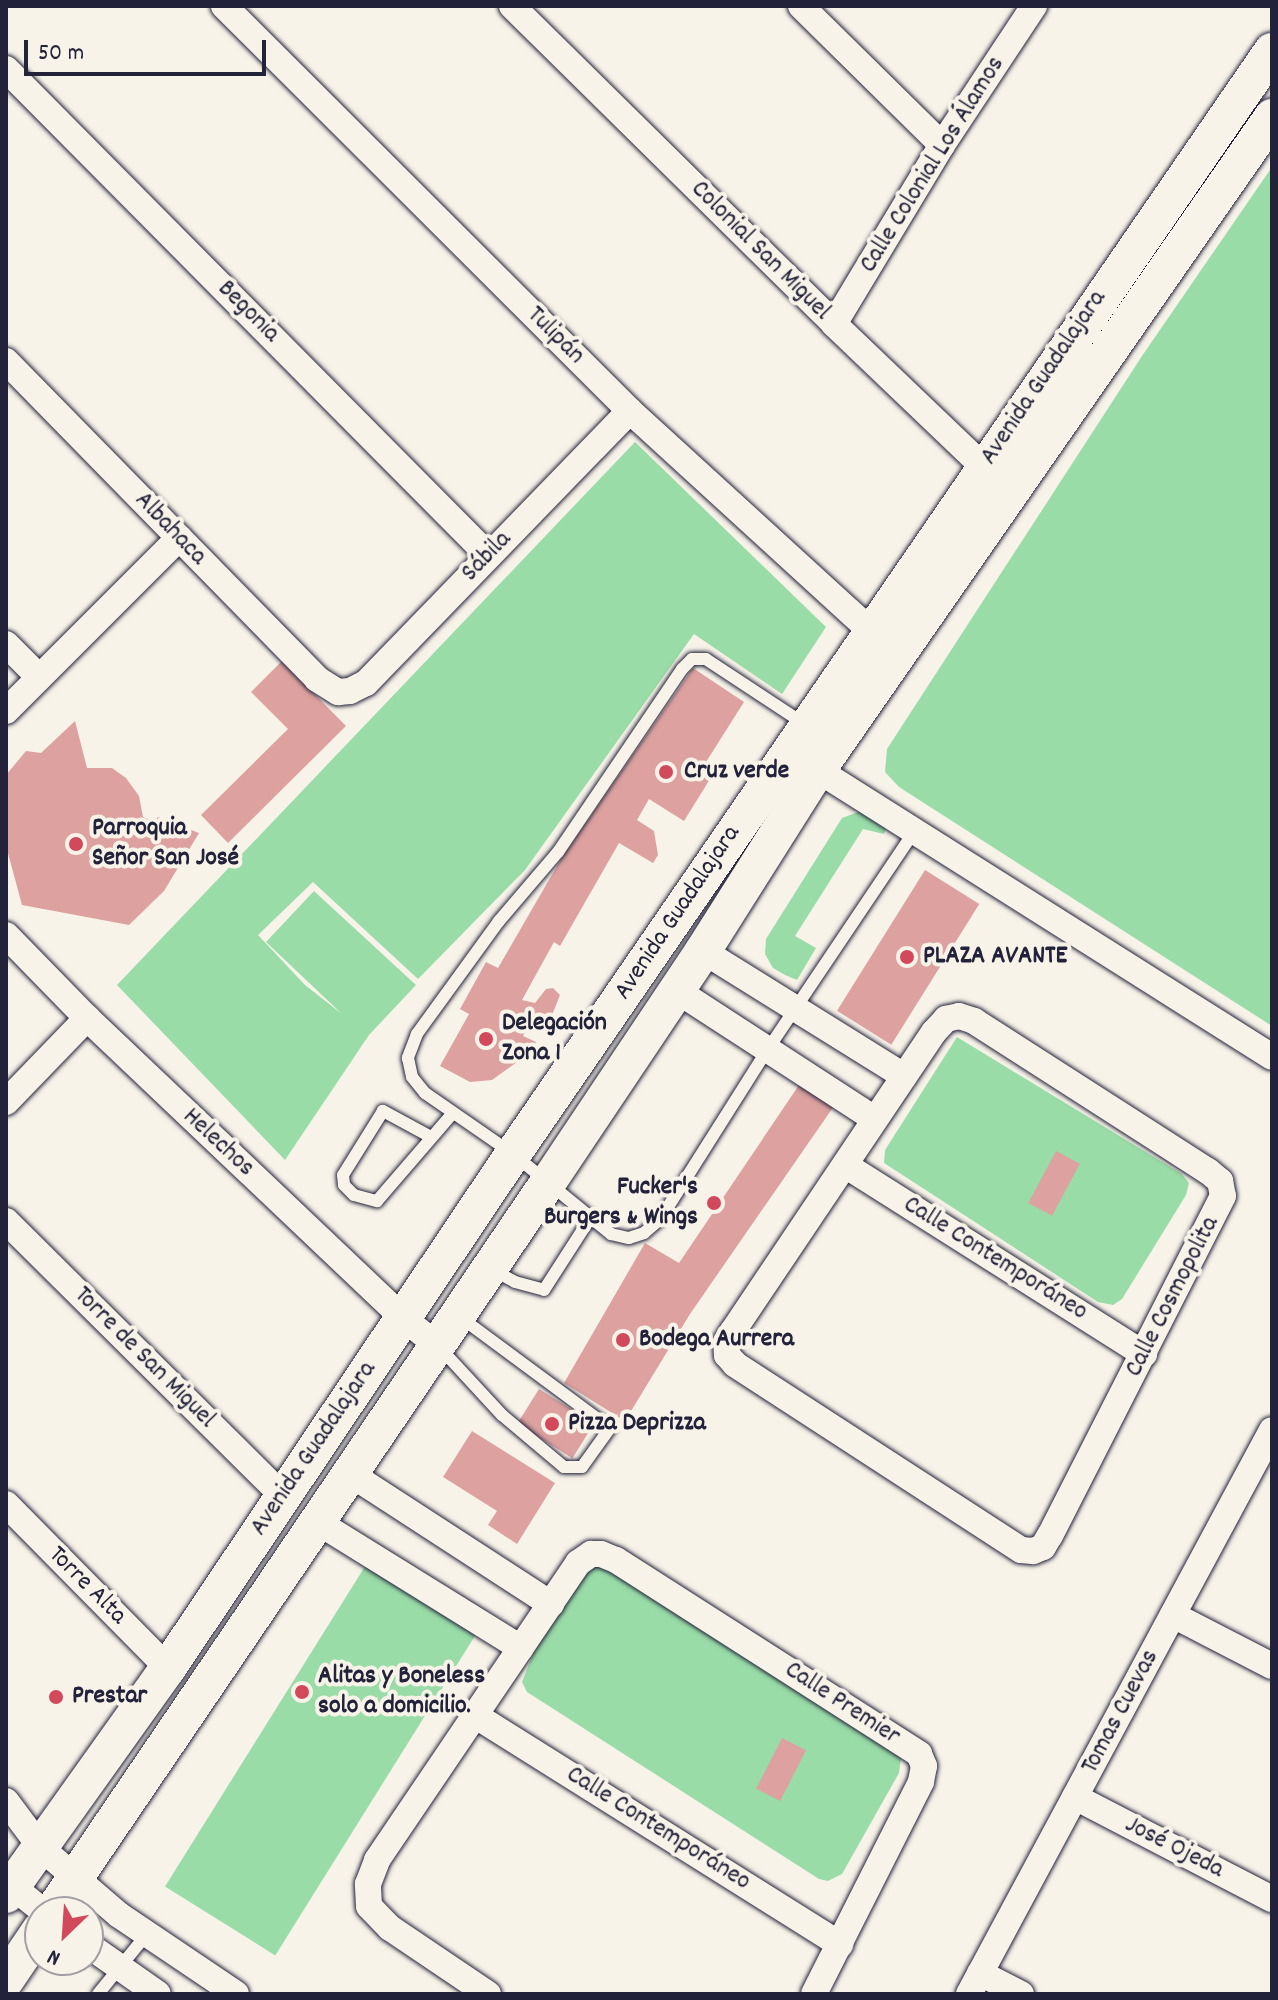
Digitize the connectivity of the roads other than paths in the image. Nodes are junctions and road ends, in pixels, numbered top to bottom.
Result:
1 (224, 6) edge
2 (512, 6) edge
3 (801, 6) edge
4 (1034, 6) edge
5 (1272, 51) edge
6 (6, 69) edge
7 (1272, 117) edge
8 (942, 145) junction
9 (834, 324) junction
10 (6, 361) edge
11 (630, 411) junction
12 (983, 467) junction
13 (1010, 491) junction
14 (179, 538) junction
15 (488, 555) junction
16 (884, 643) junction
17 (6, 644) edge
18 (39, 677) junction
19 (338, 692) joint
20 (6, 711) edge
21 (804, 748) junction
22 (914, 832) junction
23 (6, 935) edge
24 (703, 951) junction
25 (623, 996) junction
26 (667, 1003) junction
27 (796, 1009) junction
28 (87, 1018) junction
29 (768, 1049) junction
30 (1272, 1057) edge
31 (904, 1076) junction
32 (6, 1102) edge
33 (453, 1113) junction
34 (875, 1119) junction
35 (431, 1137) junction
36 (513, 1154) junction
37 (845, 1165) junction
38 (547, 1184) junction
39 (589, 1220) junction
40 (6, 1221) edge
41 (489, 1268) junction
42 (457, 1315) junction
43 (403, 1318) junction
44 (437, 1345) junction
45 (1144, 1354) junction
46 (1272, 1431) edge
47 (349, 1473) junction
48 (282, 1495) junction
49 (6, 1504) edge
50 (316, 1521) junction
51 (551, 1604) junction
52 (1173, 1615) junction
53 (521, 1648) junction
54 (1272, 1666) edge
55 (168, 1668) junction
56 (476, 1716) junction
57 (1075, 1797) junction
58 (6, 1801) edge
59 (41, 1848) junction
60 (75, 1878) junction
61 (9, 1891) edge
62 (63, 1896) edge
63 (1272, 1899) edge
64 (147, 1934) junction
65 (840, 1944) junction
66 (24, 1954) edge
67 (104, 1957) edge
68 (121, 1969) junction
69 (6, 1980) edge
70 (974, 1983) edge
71 (98, 1994) edge
72 (158, 1994) edge
73 (236, 1994) edge
74 (488, 1994) edge
75 (814, 1994) edge
76 (1021, 1994) edge

1 - 11 street, Tulipán
2 - 9 street, Colonial San Miguel
3 - 8 street
4 - 8 street, Calle Colonial Los Álamos
5 - 12 main road, Avenida Guadalajara
6 - 15 street, Begonia
7 - 13 main road, Avenida Guadalajara
8 - 9 street, Calle Colonial Los Álamos
9 - 12 street, Colonial San Miguel
10 - 14 street, Albahaca
11 - 15 street, Sábila
11 - 16 street, Tulipán
12 - 13 street, Colonial San Miguel
12 - 16 main road, Avenida Guadalajara
13 - 16 main road, Avenida Guadalajara
14 - 18 street
14 - 19 street, Albahaca
15 - 19 street, Sábila
16 - 21 main road, Avenida Guadalajara
17 - 18 street
18 - 20 street
21 - 22 street
21 - 24 main road, Avenida Guadalajara
21 - 25 main road, Avenida Guadalajara
21 - 33 lane
22 - 27 lane
22 - 30 street
23 - 28 street, Helechos
24 - 26 main road, Avenida Guadalajara
24 - 27 street
25 - 26 main road
25 - 36 main road, Avenida Guadalajara
26 - 29 street
26 - 38 main road, Avenida Guadalajara
27 - 29 lane
27 - 31 street
28 - 32 street
28 - 43 street, Helechos
29 - 34 street
29 - 39 lane
31 - 34 street, Calle Cosmopolita
31 - 45 street, Calle Cosmopolita
33 - 35 lane
33 - 36 lane
34 - 37 street, Calle Cosmopolita
35 - 35 lane
36 - 38 lane
36 - 43 main road, Avenida Guadalajara
37 - 45 street, Calle Contemporáneo
37 - 45 street, Calle Cosmopolita
38 - 39 lane
38 - 41 main road, Avenida Guadalajara
39 - 41 lane
40 - 48 street, Torre de San Miguel
41 - 42 main road, Avenida Guadalajara
42 - 44 main road, Avenida Guadalajara
42 - 44 lane
43 - 44 street, Helechos
43 - 48 main road, Avenida Guadalajara
44 - 47 main road, Avenida Guadalajara
46 - 52 street, Tomas Cuevas
47 - 50 main road, Avenida Guadalajara
47 - 51 street
48 - 55 main road, Avenida Guadalajara
49 - 55 street, Torre Alta
50 - 53 street
50 - 60 main road, Avenida Guadalajara
51 - 53 street, Calle Premier
51 - 65 street, Calle Premier
52 - 54 street
52 - 57 street, Tomas Cuevas
53 - 56 street, Calle Premier
55 - 59 main road, Avenida Guadalajara
56 - 65 street, Calle Contemporáneo
56 - 74 street, Calle Premier
57 - 63 street, José Ojeda
57 - 70 street, Tomas Cuevas
58 - 59 street
59 - 60 street
59 - 61 main road, Avenida Guadalajara
60 - 62 main road, Avenida Guadalajara
60 - 64 street
64 - 68 lane
64 - 73 street
65 - 75 street, Calle Premier
66 - 69 main road
67 - 68 street
68 - 71 lane
68 - 72 street
70 - 76 street

